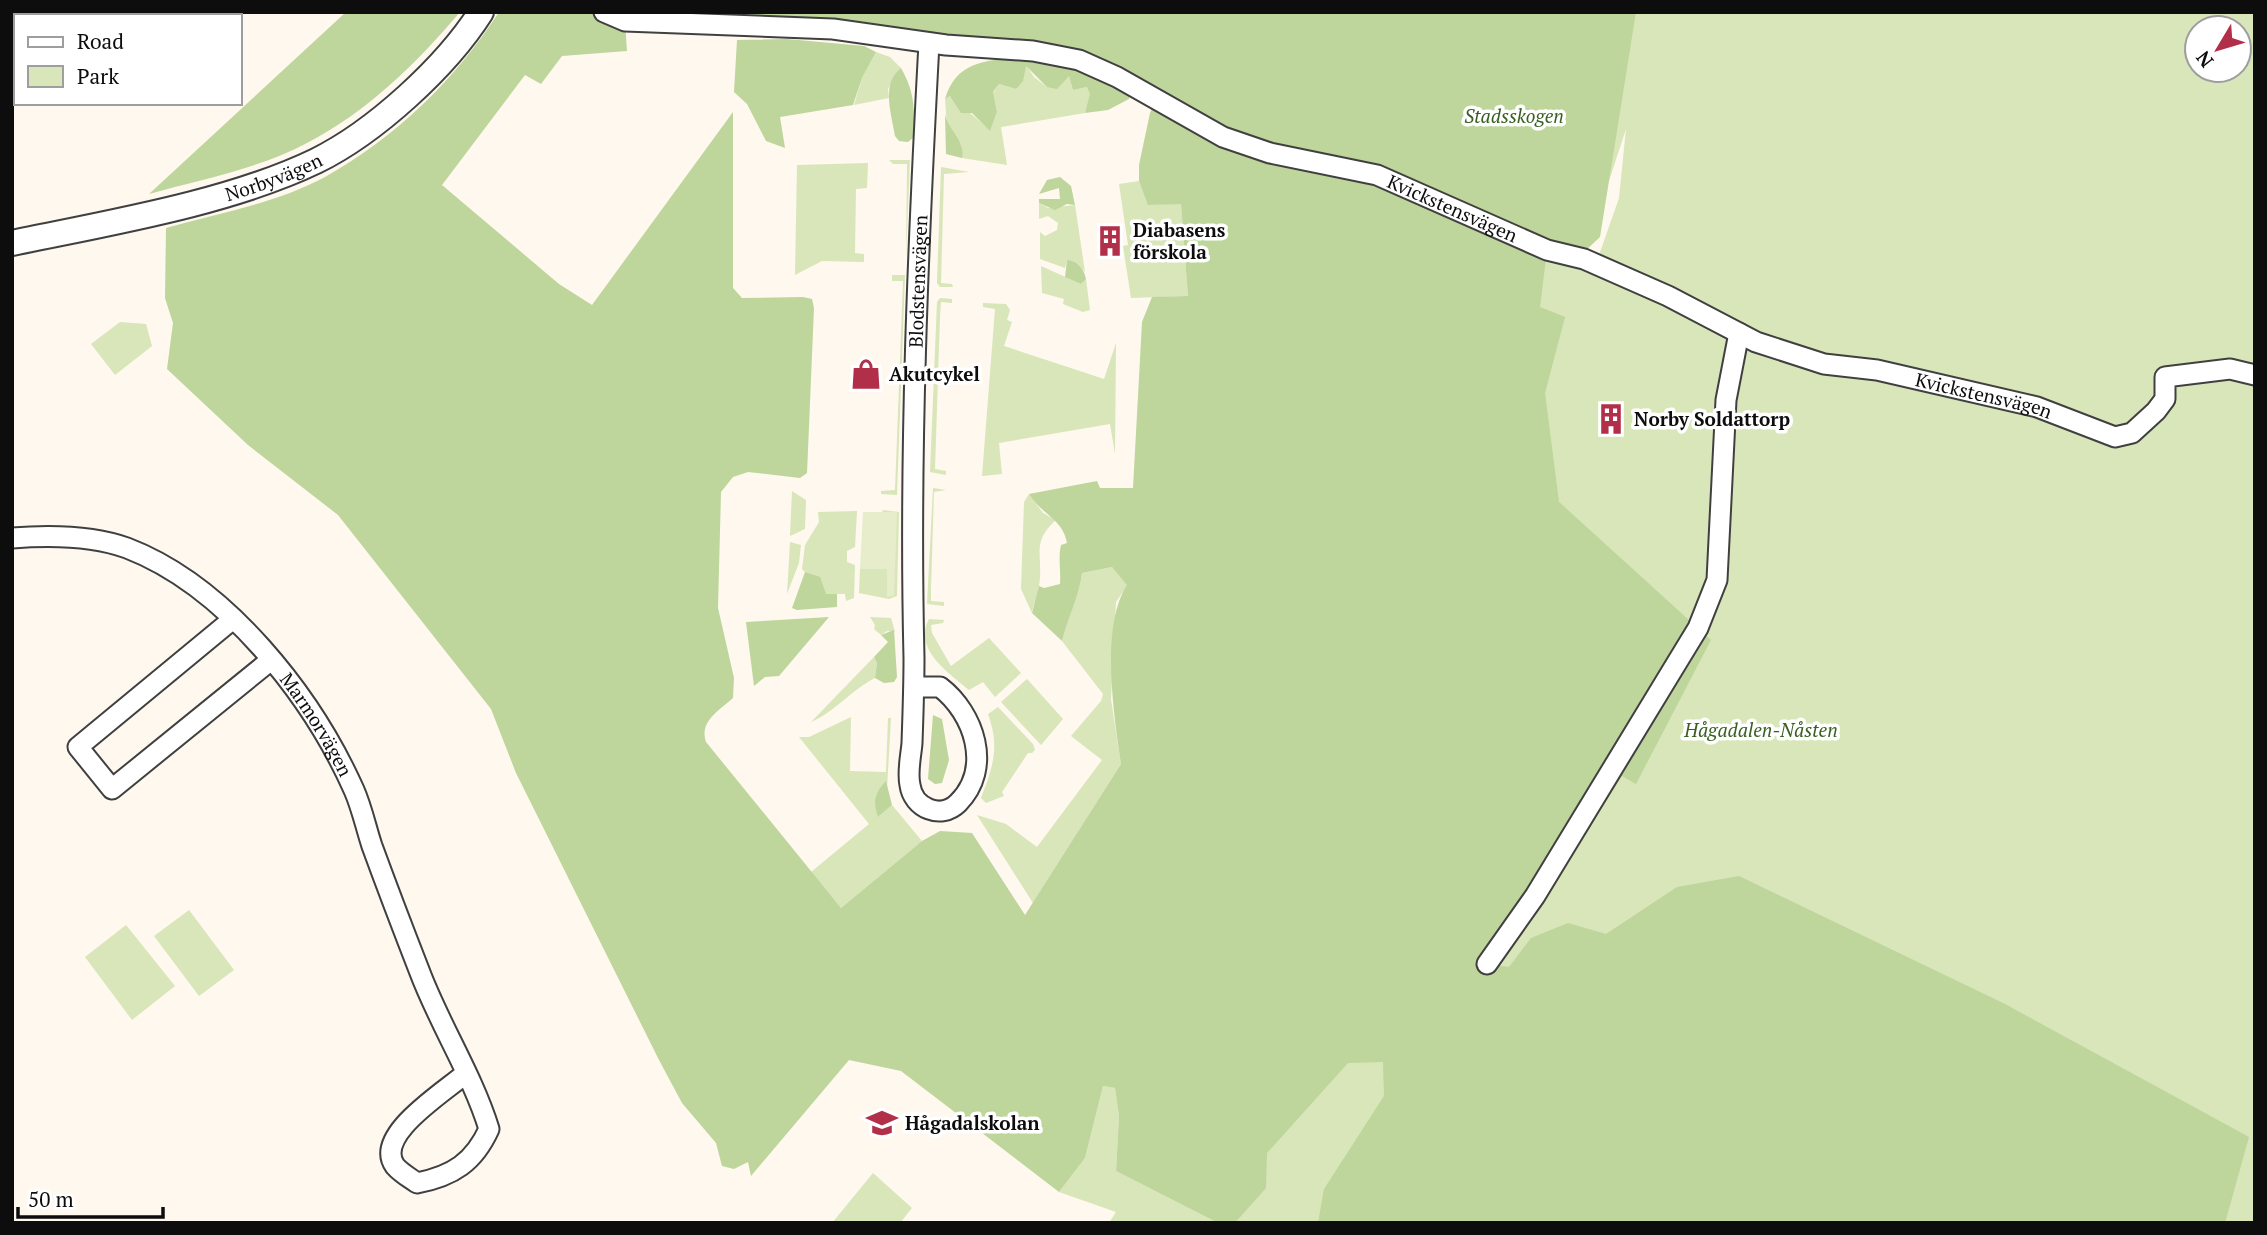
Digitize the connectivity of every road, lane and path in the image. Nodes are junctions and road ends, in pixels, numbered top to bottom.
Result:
1 (481, 12) edge
2 (604, 12) edge
3 (929, 43) junction
4 (12, 243) edge
5 (1739, 333) junction
6 (2255, 375) edge
7 (12, 538) edge
8 (233, 619) junction
9 (271, 660) junction
10 (914, 687) junction
11 (1487, 964) dead end
12 (466, 1073) junction

1 - 4 street, Norbyvägen
2 - 3 street, Kvickstensvägen
3 - 5 street, Kvickstensvägen
3 - 10 street, Blodstensvägen
5 - 6 street, Kvickstensvägen
5 - 11 street
7 - 8 street, Marmorvägen
8 - 9 street, Marmorvägen
8 - 9 street
9 - 12 street, Marmorvägen
10 - 10 street, Blodstensvägen
12 - 12 street, Marmorvägen

